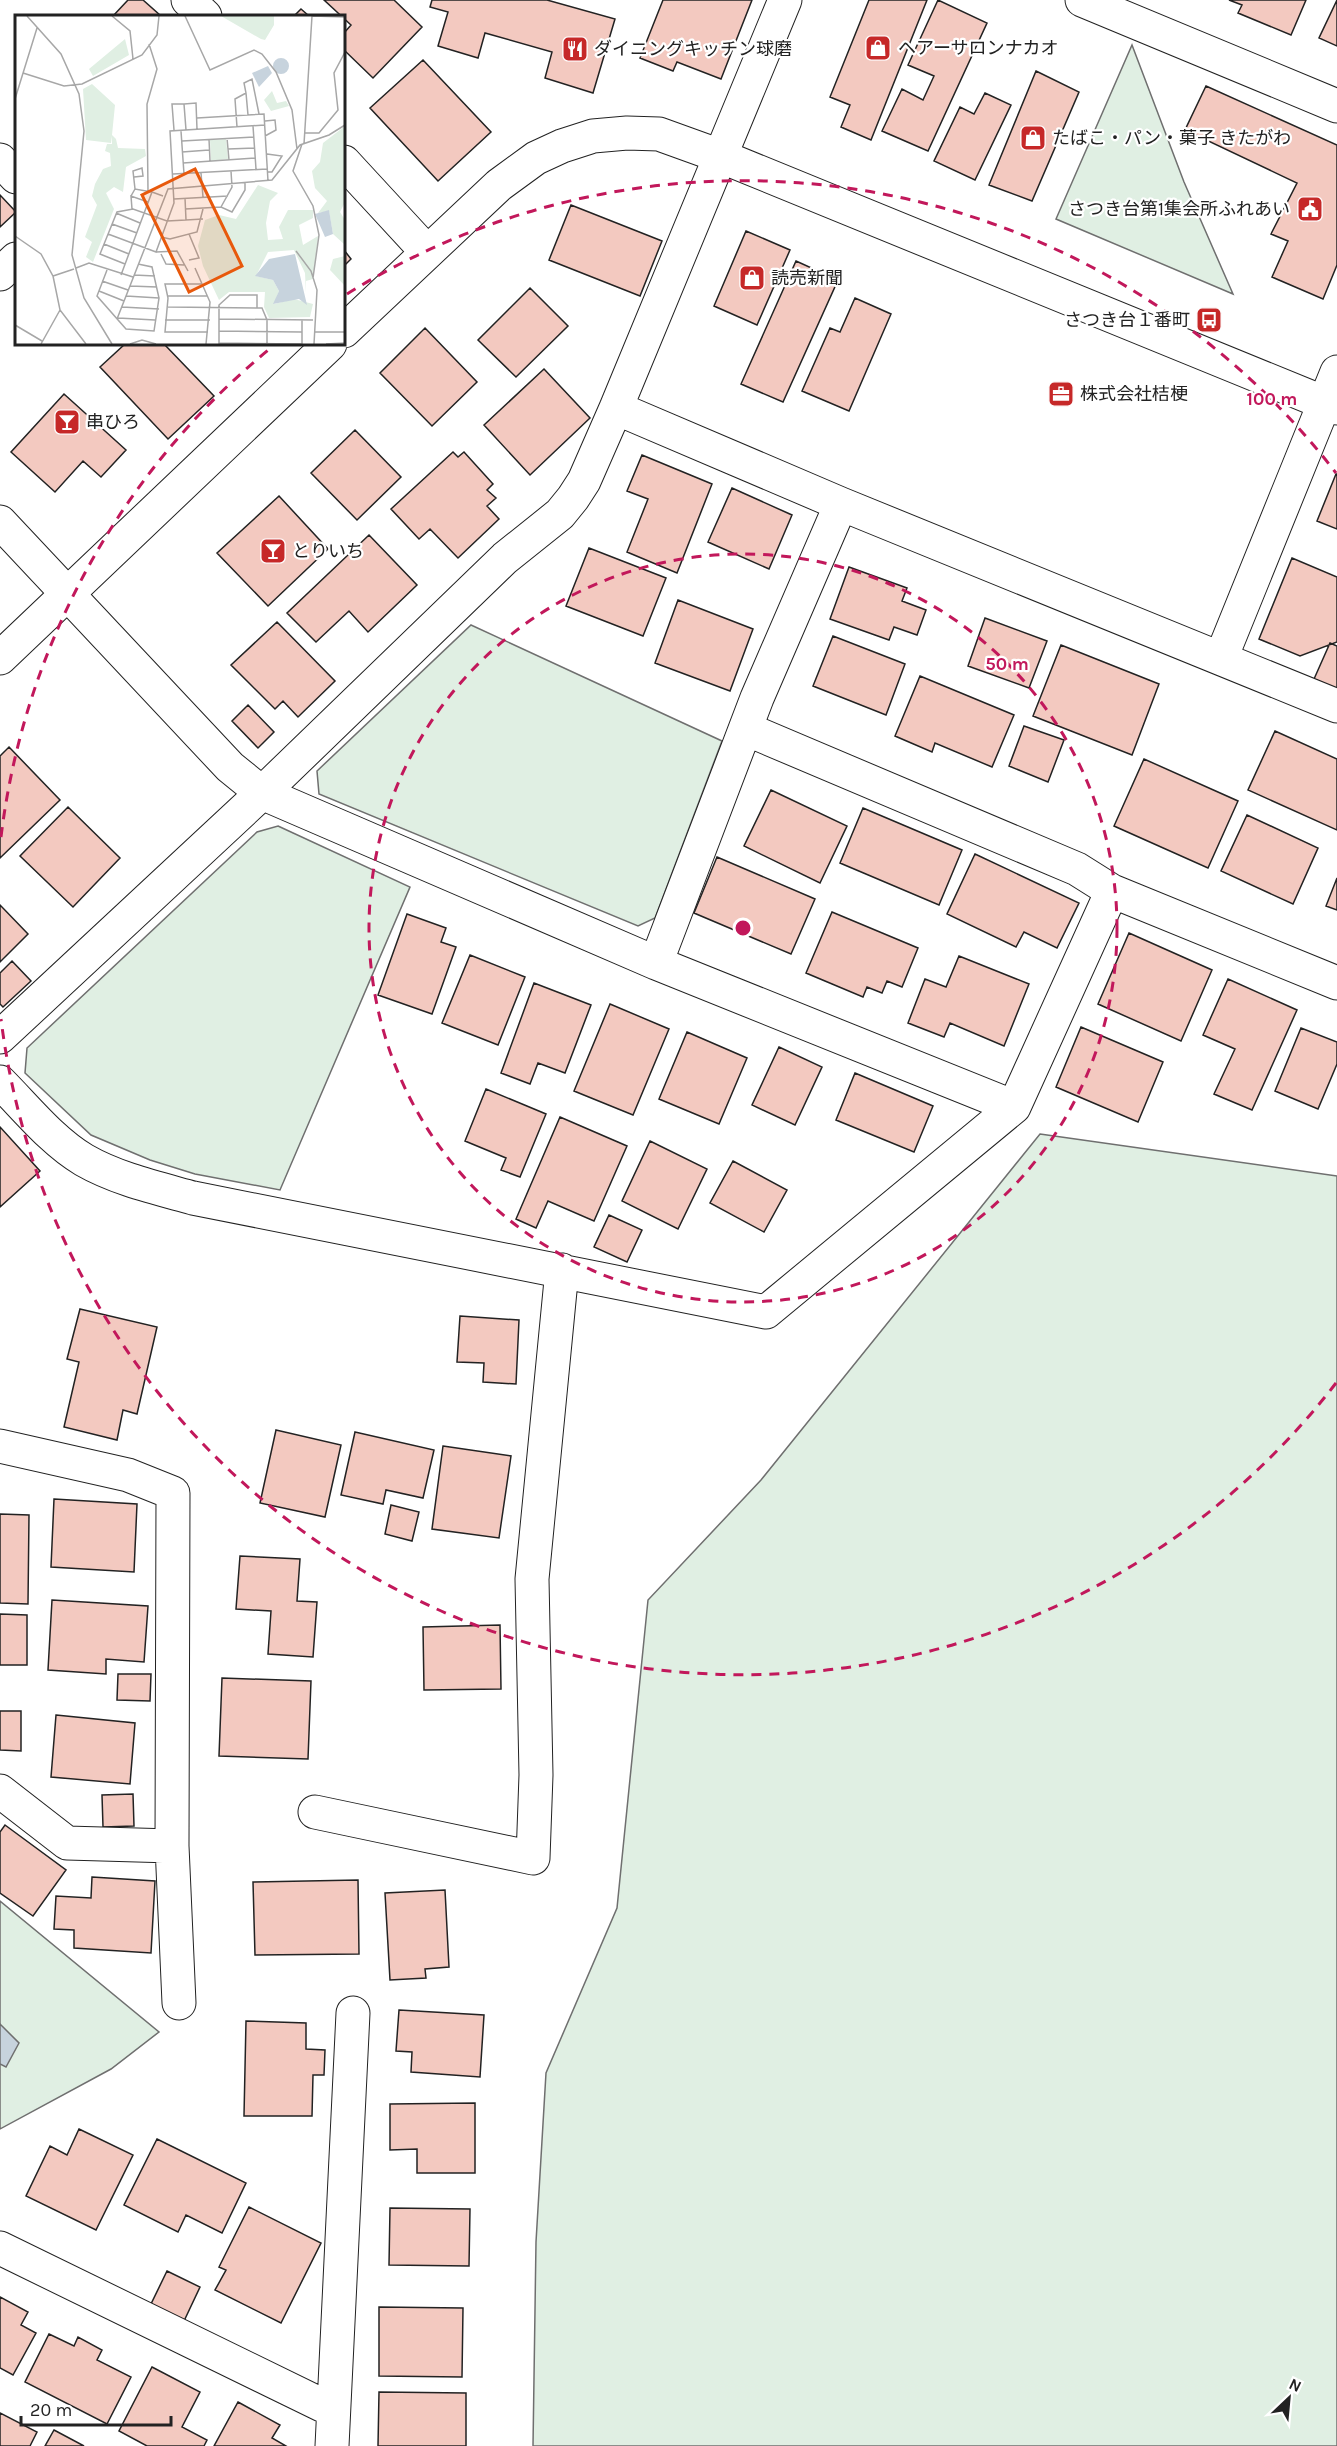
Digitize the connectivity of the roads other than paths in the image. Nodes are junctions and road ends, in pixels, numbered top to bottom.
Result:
1 (188, 0) edge
2 (785, 0) edge
3 (1082, 0) edge
4 (204, 15) edge
5 (1337, 106) edge
6 (720, 156) junction
7 (0, 160) edge
8 (345, 163) edge
9 (15, 176) edge
10 (427, 252) junction
11 (15, 260) edge
12 (0, 274) edge
13 (345, 330) edge
14 (329, 345) edge
15 (1337, 372) edge
16 (1331, 405) edge
17 (616, 408) junction
18 (840, 504) junction
19 (0, 522) edge
20 (67, 595) junction
21 (0, 658) edge
22 (1221, 658) junction
23 (1337, 706) edge
24 (746, 729) junction
25 (262, 793) junction
26 (1112, 891) junction
27 (656, 963) junction
28 (1337, 983) edge
29 (0, 1037) edge
30 (0, 1082) edge
31 (1014, 1107) junction
32 (562, 1270) junction
33 (0, 1446) edge
34 (0, 1791) edge
35 (315, 1812) dead end
36 (172, 1846) junction
37 (179, 2003) dead end
38 (353, 2013) dead end
39 (0, 2248) edge
40 (332, 2410) junction
41 (332, 2446) edge

1 - 4 street
2 - 6 street
3 - 5 street
6 - 10 street
6 - 16 street
6 - 17 street
7 - 9 street
8 - 10 street
10 - 13 street
11 - 12 street
14 - 20 street
15 - 16 street
16 - 22 street
17 - 18 street
17 - 25 street
18 - 22 street
18 - 24 street
19 - 20 street
20 - 21 street
20 - 25 street
22 - 23 street
24 - 26 street
24 - 27 street
25 - 27 street
25 - 29 street
26 - 28 street
26 - 31 street
27 - 31 street
30 - 32 street
31 - 32 street
32 - 35 street
33 - 36 street
34 - 36 street
36 - 37 street
38 - 40 street
39 - 40 street
40 - 41 street

